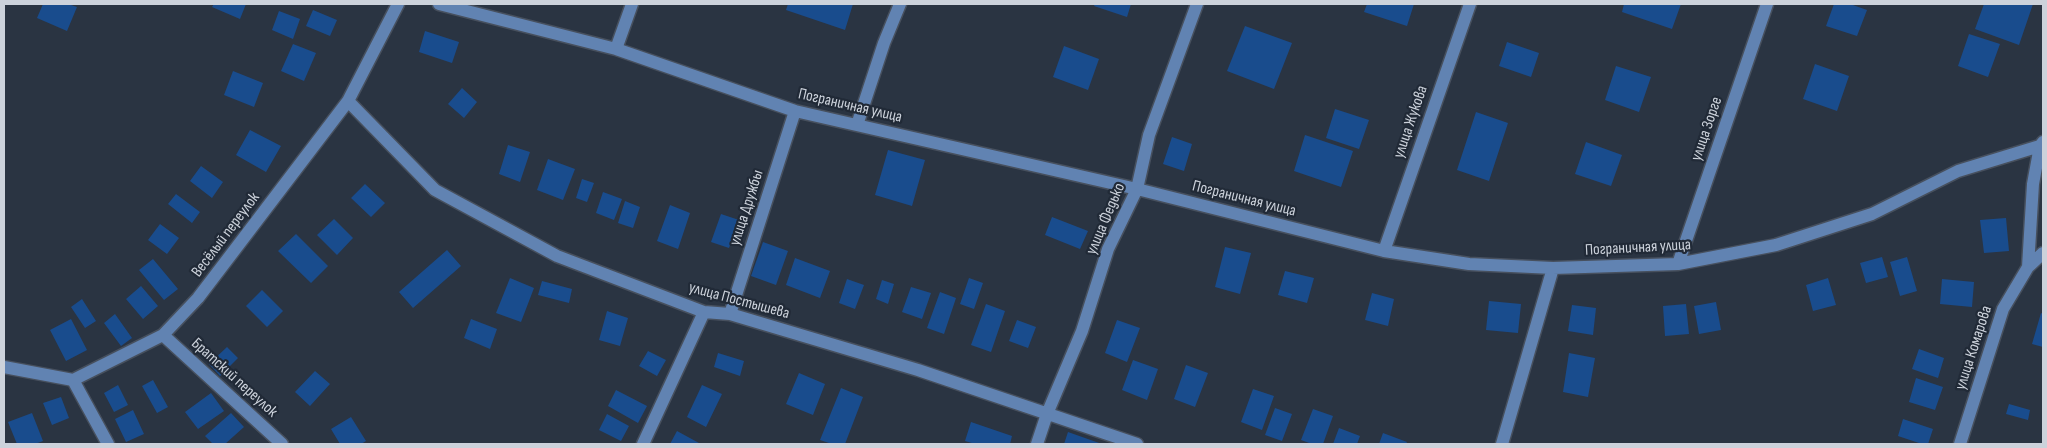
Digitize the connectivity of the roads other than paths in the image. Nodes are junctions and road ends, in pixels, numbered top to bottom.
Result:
1 (398, 4) edge
2 (438, 4) edge
3 (632, 4) edge
4 (900, 4) edge
5 (1198, 4) edge
6 (1470, 4) edge
7 (1767, 4) edge
8 (616, 49) junction
9 (348, 101) junction
10 (795, 111) junction
11 (857, 125) junction
12 (2042, 144) edge
13 (1138, 189) junction
14 (1384, 251) junction
15 (2043, 253) edge
16 (1678, 264) junction
17 (2028, 267) junction
18 (1553, 268) junction
19 (704, 312) junction
20 (730, 314) junction
21 (163, 335) junction
22 (4, 366) edge
23 (73, 380) junction
24 (1047, 414) junction
25 (108, 444) edge
26 (282, 444) edge
27 (643, 444) edge
28 (1037, 444) edge
29 (1137, 444) edge
30 (1502, 444) edge
31 (1960, 444) edge

1 - 9 street, Весёлый переулок
2 - 8 street, Пограничная улица
3 - 8 street
4 - 11 street
5 - 13 street, улица Федько
6 - 14 street, улица Жукова
7 - 16 street, улица Зорге
8 - 10 street, Пограничная улица
9 - 19 street, улица Постышева
9 - 21 street, Весёлый переулок
10 - 11 street, Пограничная улица
10 - 20 street, улица Дружбы
11 - 13 street, Пограничная улица
12 - 16 street, Пограничная улица
12 - 17 street, улица Комарова
13 - 14 street, Пограничная улица
13 - 24 street, улица Федько
14 - 18 street, Пограничная улица
15 - 17 street, улица Комарова
16 - 18 street, Пограничная улица
17 - 31 street, улица Комарова
18 - 30 street
19 - 20 street, улица Постышева
19 - 27 street
20 - 24 street, улица Постышева
21 - 23 street, Весёлый переулок
21 - 26 street, Братский переулок
22 - 23 street
23 - 25 street
24 - 28 street, улица Федько
24 - 29 street, улица Постышева

